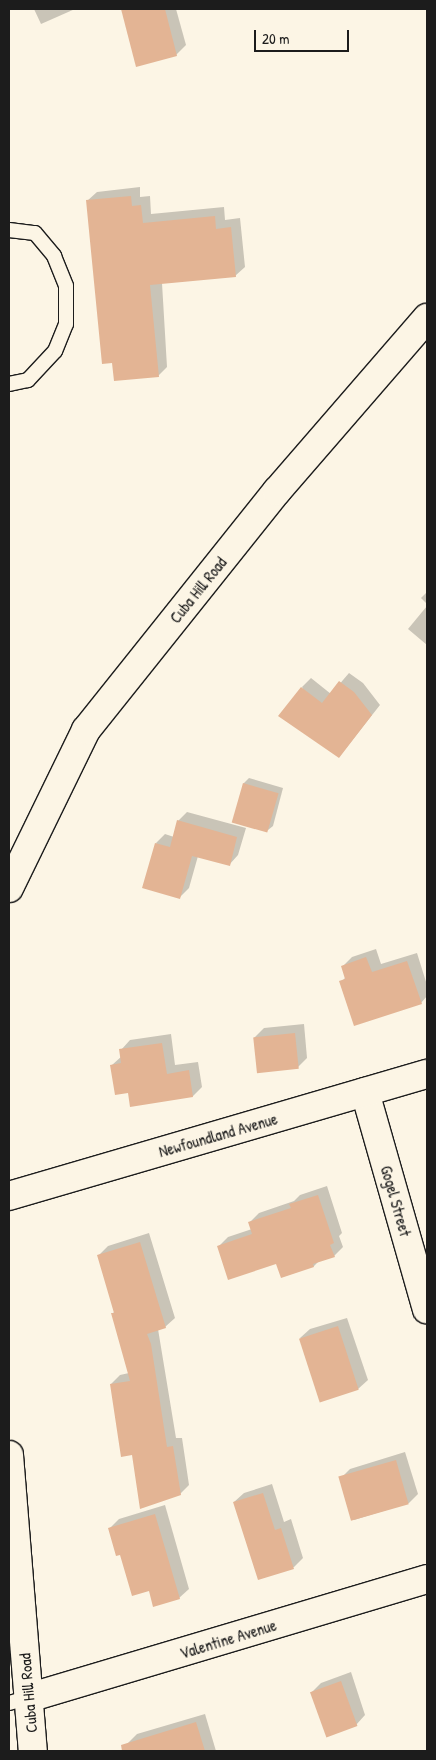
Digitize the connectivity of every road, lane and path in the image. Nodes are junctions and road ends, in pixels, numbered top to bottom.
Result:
1 (9, 230) edge
2 (427, 318) edge
3 (9, 384) edge
4 (9, 888) edge
5 (427, 1074) edge
6 (365, 1092) junction
7 (9, 1196) edge
8 (427, 1309) edge
9 (9, 1455) edge
10 (427, 1579) edge
11 (18, 1700) edge
12 (33, 1751) edge

1 - 3 lane
2 - 4 street, Cuba Hill Road
5 - 6 street, Newfoundland Avenue
6 - 7 street, Newfoundland Avenue
6 - 8 street, Gogel Street
9 - 11 street, Cuba Hill Road
10 - 11 street, Valentine Avenue
11 - 12 street, Cuba Hill Road

